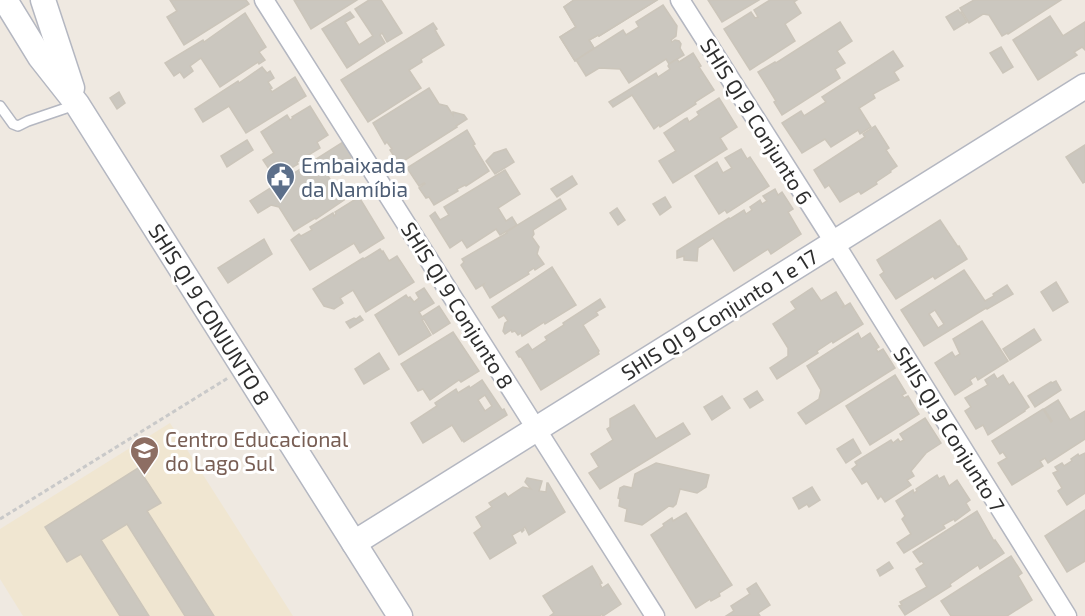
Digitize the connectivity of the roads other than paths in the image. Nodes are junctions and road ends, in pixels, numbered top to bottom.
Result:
1 (43, 0) edge
2 (264, 0) edge
3 (680, 0) edge
4 (6, 7) edge
5 (1085, 86) edge
6 (77, 104) junction
7 (0, 106) edge
8 (834, 242) junction
9 (536, 429) junction
10 (354, 543) junction
11 (395, 611) edge
12 (655, 616) edge
13 (1067, 616) edge

1 - 6 street
2 - 9 street, SHIS QI 9 Conjunto 8
3 - 8 street, SHIS QI 9 Conjunto 6
4 - 6 street
5 - 8 street, SHIS QI 9 Conjunto 1 e 17
6 - 7 lane
6 - 10 street, SHIS QI 9 CONJUNTO 8
8 - 9 street, SHIS QI 9 Conjunto 1 e 17
8 - 13 street, SHIS QI 9 Conjunto 7
9 - 10 street, SHIS QI 9 Conjunto 1 e 17
9 - 12 street, SHIS QI 9 Conjunto 8
10 - 11 street, SHIS QI 9 CONJUNTO 8

